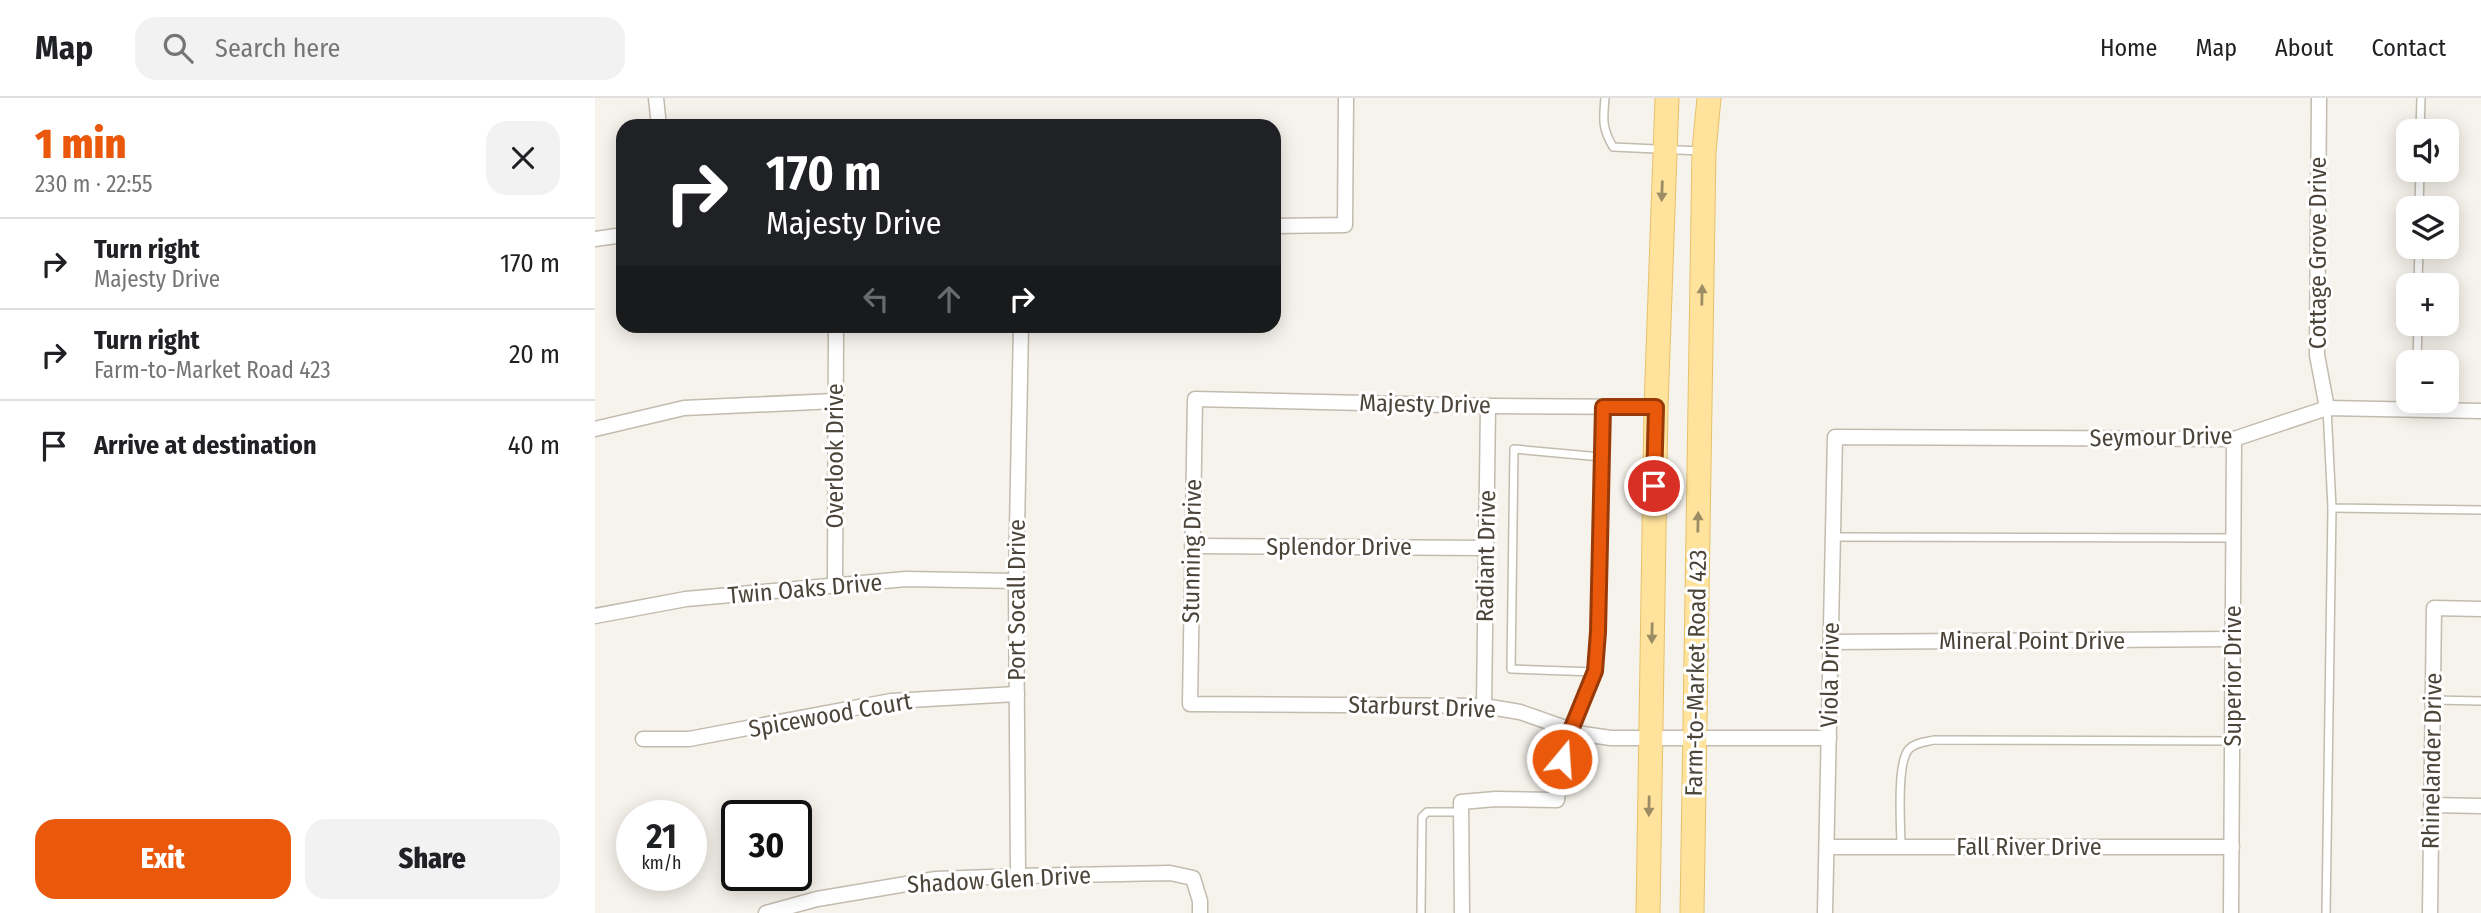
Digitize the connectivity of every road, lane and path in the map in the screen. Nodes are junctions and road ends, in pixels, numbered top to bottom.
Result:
1 (656, 98) edge
2 (1346, 98) edge
3 (1605, 98) edge
4 (1667, 98) edge
5 (1709, 98) edge
6 (2319, 98) edge
7 (2421, 98) edge
8 (658, 119) edge
9 (2420, 119) edge
10 (1664, 150) junction
11 (1705, 152) junction
12 (1281, 226) edge
13 (616, 236) edge
14 (595, 239) edge
15 (836, 333) edge
16 (1021, 333) edge
17 (1195, 398) joint
18 (835, 401) junction
19 (1488, 406) junction
20 (2396, 406) edge
21 (1603, 407) junction
22 (1656, 407) junction
23 (2327, 408) junction
24 (2459, 409) edge
25 (2481, 411) edge
26 (595, 429) edge
27 (1835, 437) joint
28 (2234, 439) junction
29 (1601, 457) junction
30 (2332, 508) junction
31 (2481, 510) edge
32 (1833, 537) junction
33 (2234, 538) junction
34 (1192, 546) junction
35 (1485, 548) junction
36 (1016, 581) junction
37 (835, 587) junction
38 (2481, 608) edge
39 (595, 617) edge
40 (2233, 639) junction
41 (1831, 642) junction
42 (1595, 671) junction
43 (1017, 694) junction
44 (2433, 700) junction
45 (2481, 701) edge
46 (1189, 704) joint
47 (1484, 706) junction
48 (1571, 730) junction
49 (1695, 737) junction
50 (1650, 738) junction
51 (1829, 738) junction
52 (643, 739) dead end
53 (2232, 741) junction
54 (2431, 805) junction
55 (2481, 806) edge
56 (1461, 812) junction
57 (1827, 848) junction
58 (1901, 848) junction
59 (2232, 848) junction
60 (1018, 876) junction
61 (766, 913) edge
62 (1200, 913) edge
63 (1421, 913) edge
64 (1462, 913) edge
65 (1648, 913) edge
66 (1692, 913) edge
67 (1825, 913) edge
68 (2231, 913) edge
69 (2326, 913) edge
70 (2430, 913) edge

1 - 8 street
2 - 12 street
3 - 10 lane
4 - 10 main road, Farm-to-Market Road 423
5 - 11 main road, Farm-to-Market Road 423
6 - 23 street, Cottage Grove Drive
7 - 9 lane
10 - 11 lane
10 -> 22 main road, Farm-to-Market Road 423
49 -> 11 main road, Farm-to-Market Road 423
13 - 14 street
15 - 18 street, Overlook Drive
16 - 36 street, Port Socall Drive
17 - 19 street, Majesty Drive
17 - 34 street, Stunning Drive
18 - 26 street
18 - 37 street, Overlook Drive
19 - 21 street, Majesty Drive
19 - 35 street, Radiant Drive
20 - 23 street, Seymour Drive
21 - 22 street, Majesty Drive
21 - 29 lane
22 -> 50 main road, Farm-to-Market Road 423
23 - 28 street, Seymour Drive
23 - 30 lane
24 - 25 street, Seymour Drive
27 - 28 street, Seymour Drive
27 - 32 street, Viola Drive
28 - 33 street, Superior Drive
29 - 42 lane
29 - 42 lane
30 - 31 lane
30 - 69 lane
32 - 33 lane
32 - 41 street, Viola Drive
33 - 40 street, Superior Drive
34 - 35 street, Splendor Drive
34 - 46 street, Stunning Drive
35 - 47 street, Radiant Drive
36 - 37 street, Twin Oaks Drive
36 - 43 street, Port Socall Drive
37 - 39 street, Twin Oaks Drive
38 - 44 street, Rhinelander Drive
40 - 41 street, Mineral Point Drive
40 - 53 street, Superior Drive
41 - 51 street, Viola Drive
42 - 48 lane
43 - 52 street, Spicewood Court
43 - 60 street, Port Socall Drive
44 - 45 lane
44 - 54 street, Rhinelander Drive
46 - 47 street, Starburst Drive
47 - 48 street, Starburst Drive
48 - 50 street, Starburst Drive
48 - 56 street
49 - 50 street, Starburst Drive
49 - 51 street, Starburst Drive
49 - 66 main road, Farm-to-Market Road 423
50 -> 65 main road, Farm-to-Market Road 423
51 - 57 street, Viola Drive
53 - 58 lane
53 - 59 street, Superior Drive
54 - 55 street
54 - 70 street, Rhinelander Drive
56 - 63 lane
56 - 64 street
57 - 58 street, Fall River Drive
57 - 67 street, Viola Drive
58 - 59 street, Fall River Drive
59 - 68 street, Superior Drive
60 - 61 street, Shadow Glen Drive
60 - 62 street, Shadow Glen Drive

